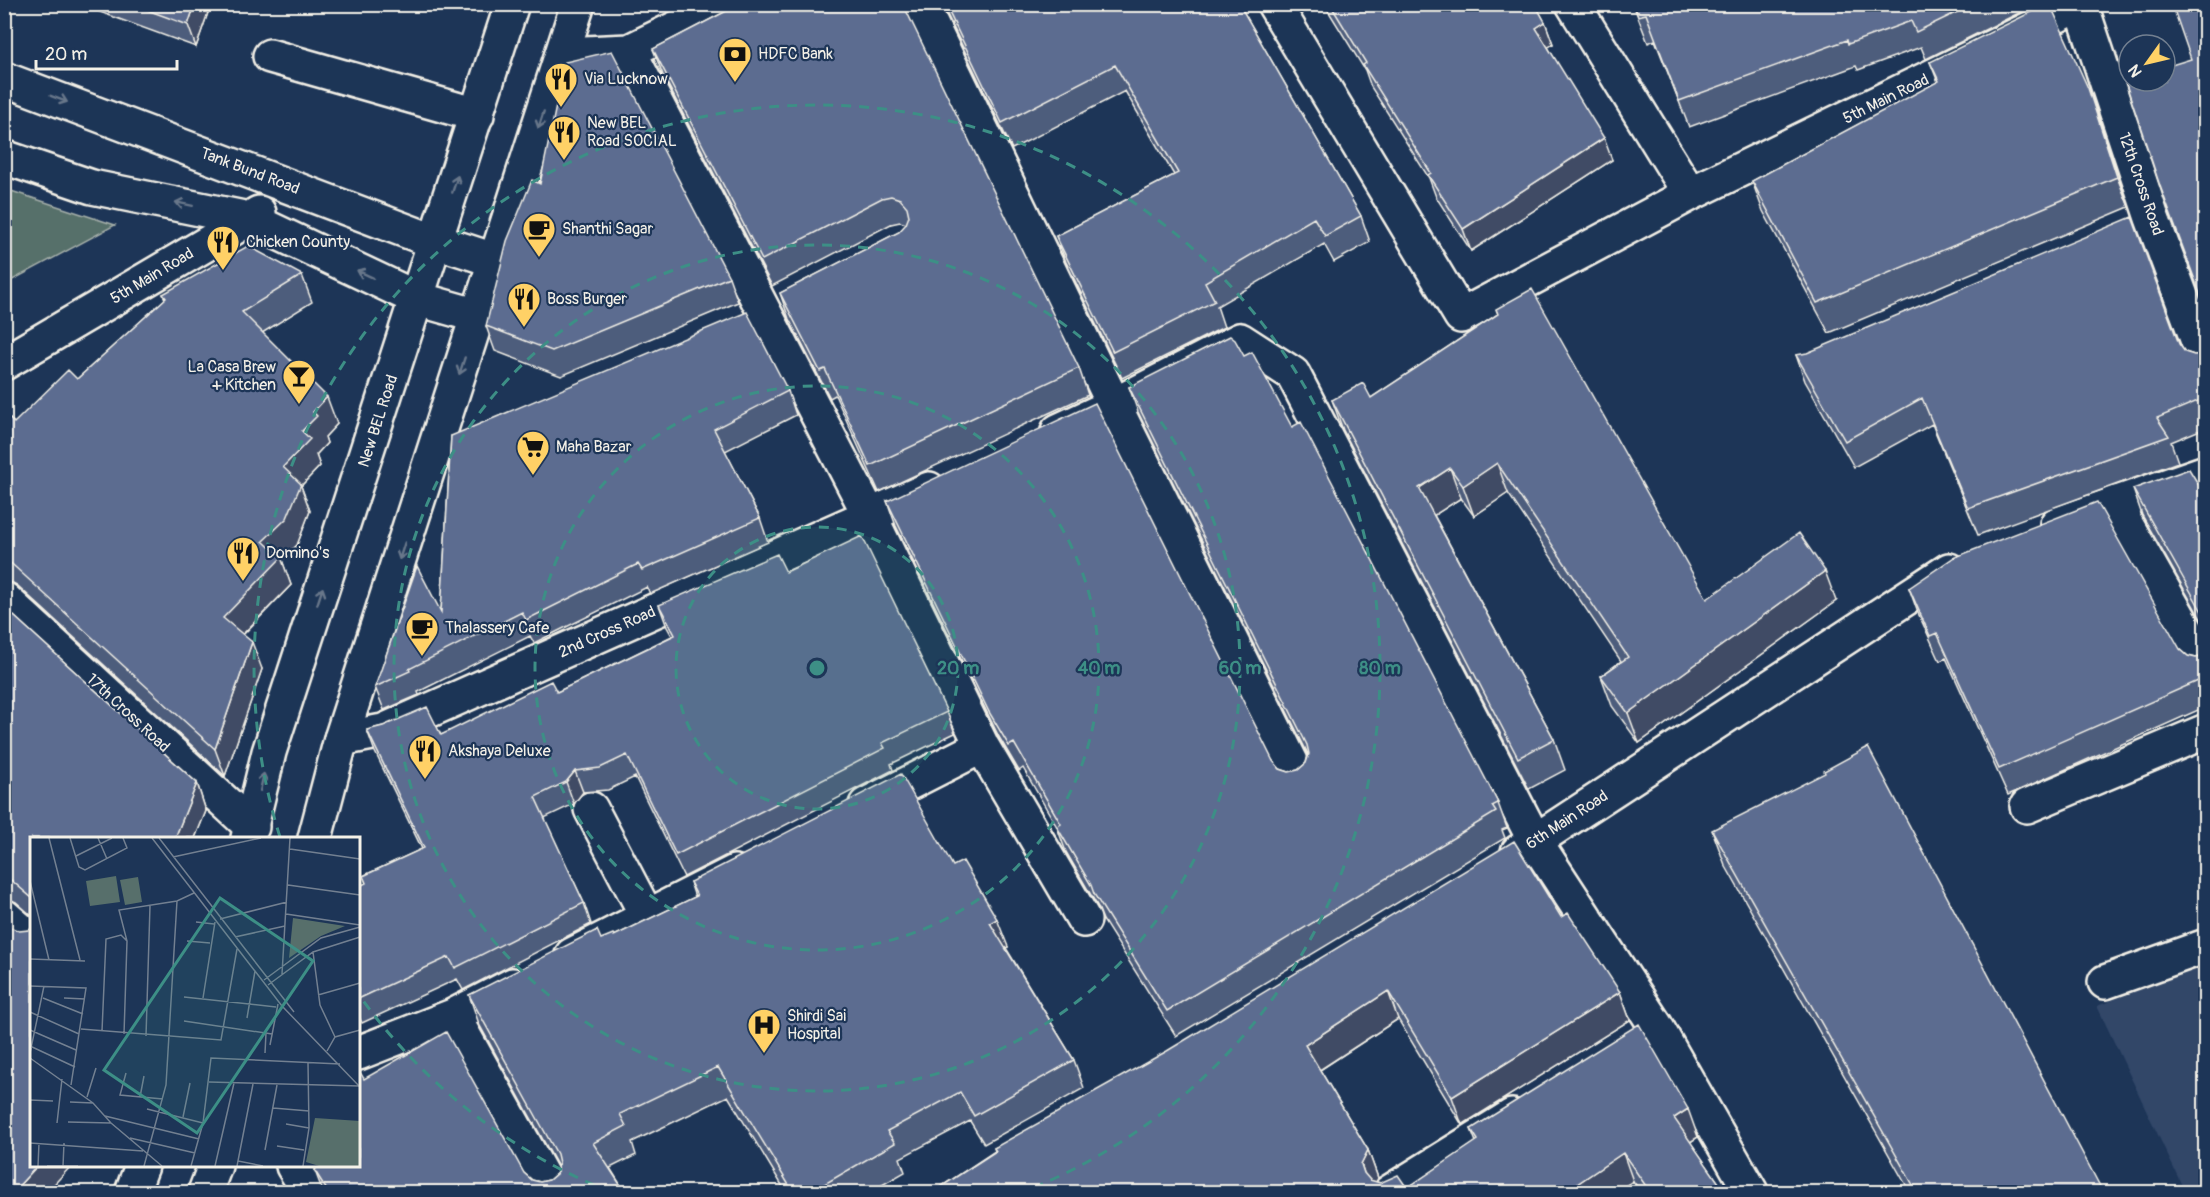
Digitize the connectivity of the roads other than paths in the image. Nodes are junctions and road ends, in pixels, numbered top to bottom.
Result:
1 (512, 4) edge
2 (578, 4) edge
3 (726, 4) edge
4 (921, 4) edge
5 (1274, 4) edge
6 (1573, 4) edge
7 (2081, 5) edge
8 (628, 51) junction
9 (563, 54) junction
10 (270, 56) dead end
11 (4, 79) edge
12 (477, 115) junction
13 (4, 157) edge
14 (299, 189) junction
15 (1690, 194) junction
16 (2152, 218) junction
17 (249, 219) junction
18 (2119, 232) edge
19 (437, 240) junction
20 (496, 261) junction
21 (794, 295) edge
22 (418, 299) junction
23 (478, 316) junction
24 (751, 316) junction
25 (4, 363) edge
26 (2205, 363) edge
27 (1114, 405) junction
28 (467, 436) edge
29 (1029, 444) edge
30 (434, 450) junction
31 (2205, 472) edge
32 (955, 477) edge
33 (2114, 503) junction
34 (870, 516) junction
35 (2030, 534) edge
36 (1978, 554) edge
37 (4, 599) edge
38 (2205, 664) edge
39 (2205, 731) edge
40 (341, 739) junction
41 (982, 746) junction
42 (1299, 778) edge
43 (2027, 806) dead end
44 (591, 809) dead end
45 (836, 820) edge
46 (250, 833) edge
47 (315, 837) edge
48 (1536, 841) junction
49 (762, 858) edge
50 (1496, 866) edge
51 (4, 916) edge
52 (647, 916) junction
53 (1084, 920) dead end
54 (30, 938) edge
55 (2205, 946) edge
56 (2105, 982) dead end
57 (453, 1016) junction
58 (1656, 1026) junction
59 (1626, 1044) edge
60 (360, 1052) edge
61 (1538, 1100) edge
62 (142, 1167) edge
63 (215, 1167) edge
64 (294, 1167) edge
65 (132, 1192) edge
66 (205, 1192) edge
67 (309, 1192) edge
68 (551, 1192) edge
69 (1390, 1192) edge
70 (1751, 1192) edge

1 - 12 street, New BEL Road
2 - 9 street
3 - 8 street
4 - 27 street
5 - 15 street, 5th Main Road
6 - 15 street
7 - 15 street, 5th Main Road
7 - 16 street, 12th Cross Road
8 - 9 street
8 - 24 street
9 -> 20 street
10 - 12 street
11 -> 14 street, Tank Bund Road
19 -> 12 street, New BEL Road
17 -> 13 street
14 - 17 street, 5th Main Road
14 - 19 street, Tank Bund Road
16 - 18 street
16 - 26 street, 12th Cross Road
22 -> 17 street
17 - 25 street, 5th Main Road
19 - 20 street, Tank Bund Road
19 - 22 street, New BEL Road
20 - 23 street
21 - 24 street
22 - 23 street
46 -> 22 street, New BEL Road
23 -> 30 street
24 - 34 street
27 - 29 street
27 - 42 street
27 - 48 street
28 - 30 street
30 -> 40 street
31 - 33 street
32 - 34 street, 2nd Cross Road
33 - 35 street
33 - 38 street
34 - 40 street, 2nd Cross Road
34 - 41 street
36 - 48 street, 6th Main Road
37 - 46 street, 17th Cross Road
39 - 43 street
40 - 47 street
41 - 45 street
41 - 53 street
44 - 52 street
48 - 50 street, 6th Main Road
48 - 58 street
49 - 52 street
51 - 54 street
52 - 57 street
55 - 56 street
57 - 60 street
57 - 68 street
58 - 59 street
58 - 70 street
61 - 69 street
62 - 65 street
63 - 66 street
64 - 67 street

